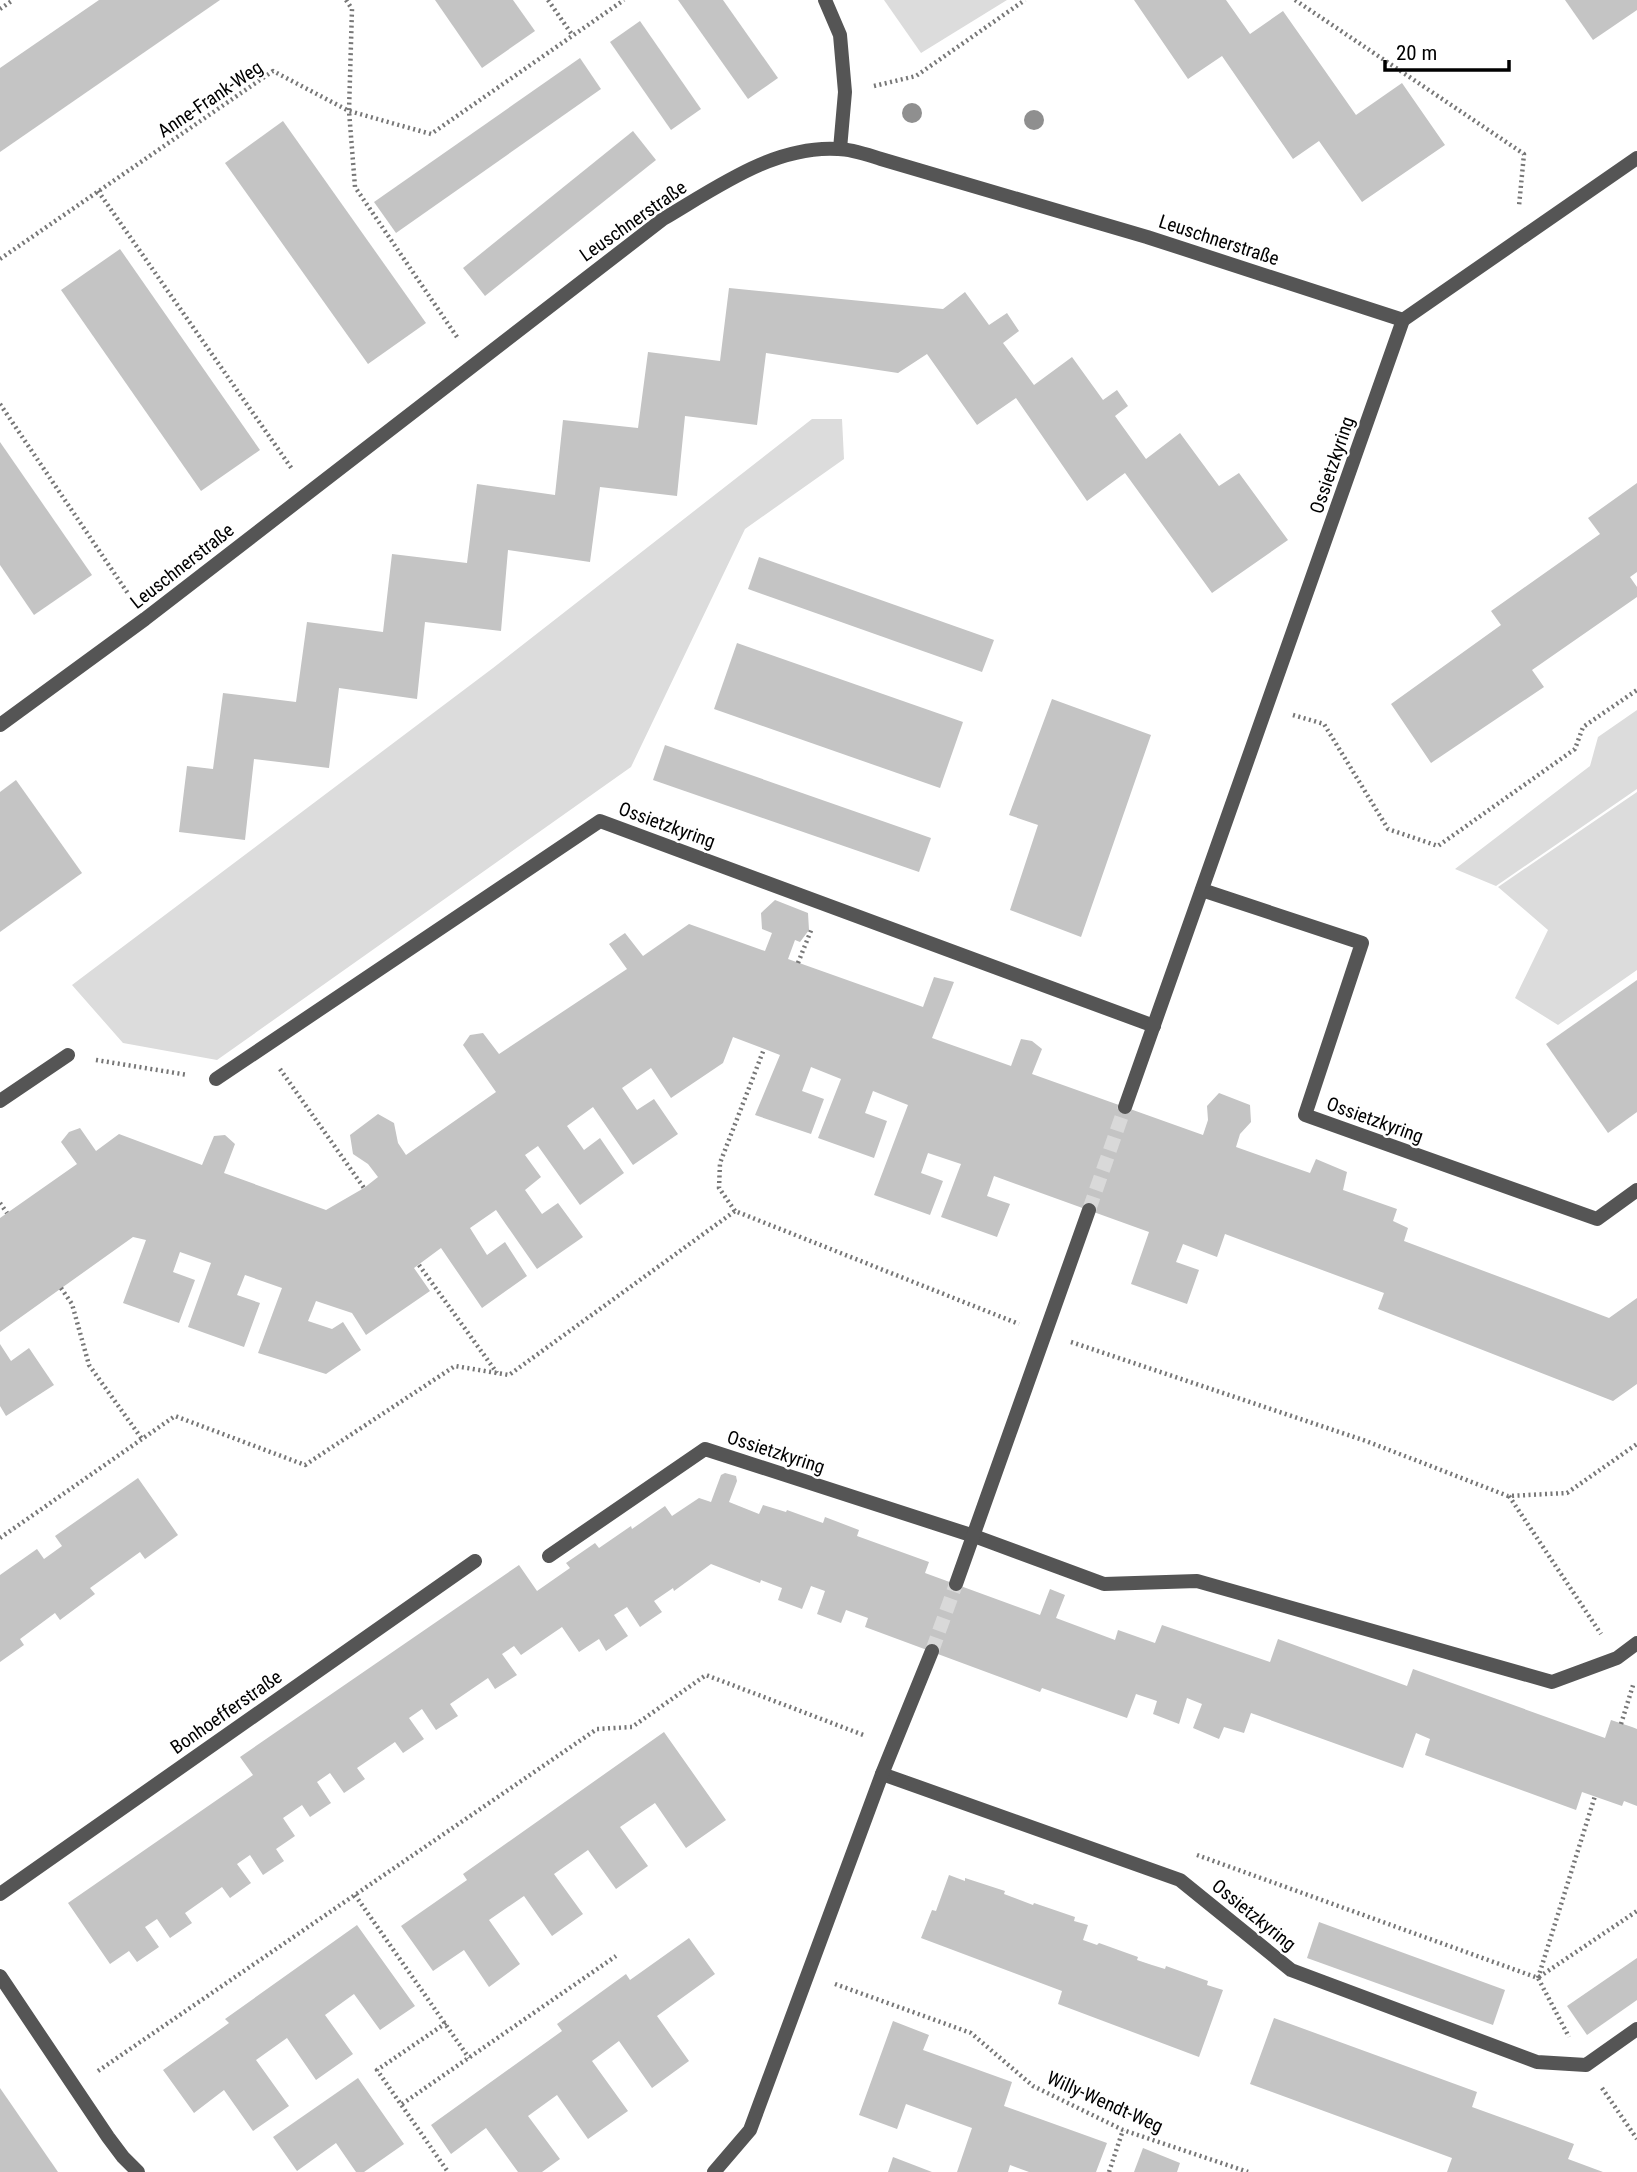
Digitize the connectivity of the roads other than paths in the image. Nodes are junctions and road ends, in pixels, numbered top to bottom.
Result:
1 (825, 0) edge
2 (840, 149) junction
3 (1637, 158) edge
4 (1403, 320) junction
5 (0, 725) edge
6 (1202, 890) junction
7 (1154, 1027) junction
8 (68, 1055) road end
9 (216, 1079) road end
10 (0, 1101) edge
11 (1125, 1107) tunnel mouth
12 (1637, 1190) edge
13 (1089, 1210) tunnel mouth
14 (974, 1536) junction
15 (549, 1556) dead end
16 (475, 1561) dead end
17 (956, 1584) tunnel mouth
18 (1637, 1643) edge
19 (932, 1651) tunnel mouth
20 (882, 1774) junction
21 (0, 1894) edge
22 (0, 1976) edge
23 (1637, 2029) edge
24 (138, 2172) edge
25 (714, 2172) edge

1 - 2 street
2 - 4 street, Leuschnerstraße
2 - 5 street, Leuschnerstraße
3 - 4 street
4 - 6 street, Ossietzkyring
6 - 7 street, Ossietzkyring
6 - 12 street, Ossietzkyring
7 - 9 street, Ossietzkyring
7 - 11 street, Ossietzkyring
8 - 10 street
13 - 14 street
14 - 15 street, Ossietzkyring
14 - 17 street
14 - 18 street, Ossietzkyring
16 - 21 street, Bonhoefferstraße
19 - 20 street
20 - 23 street, Ossietzkyring
20 - 25 street
22 - 24 street

